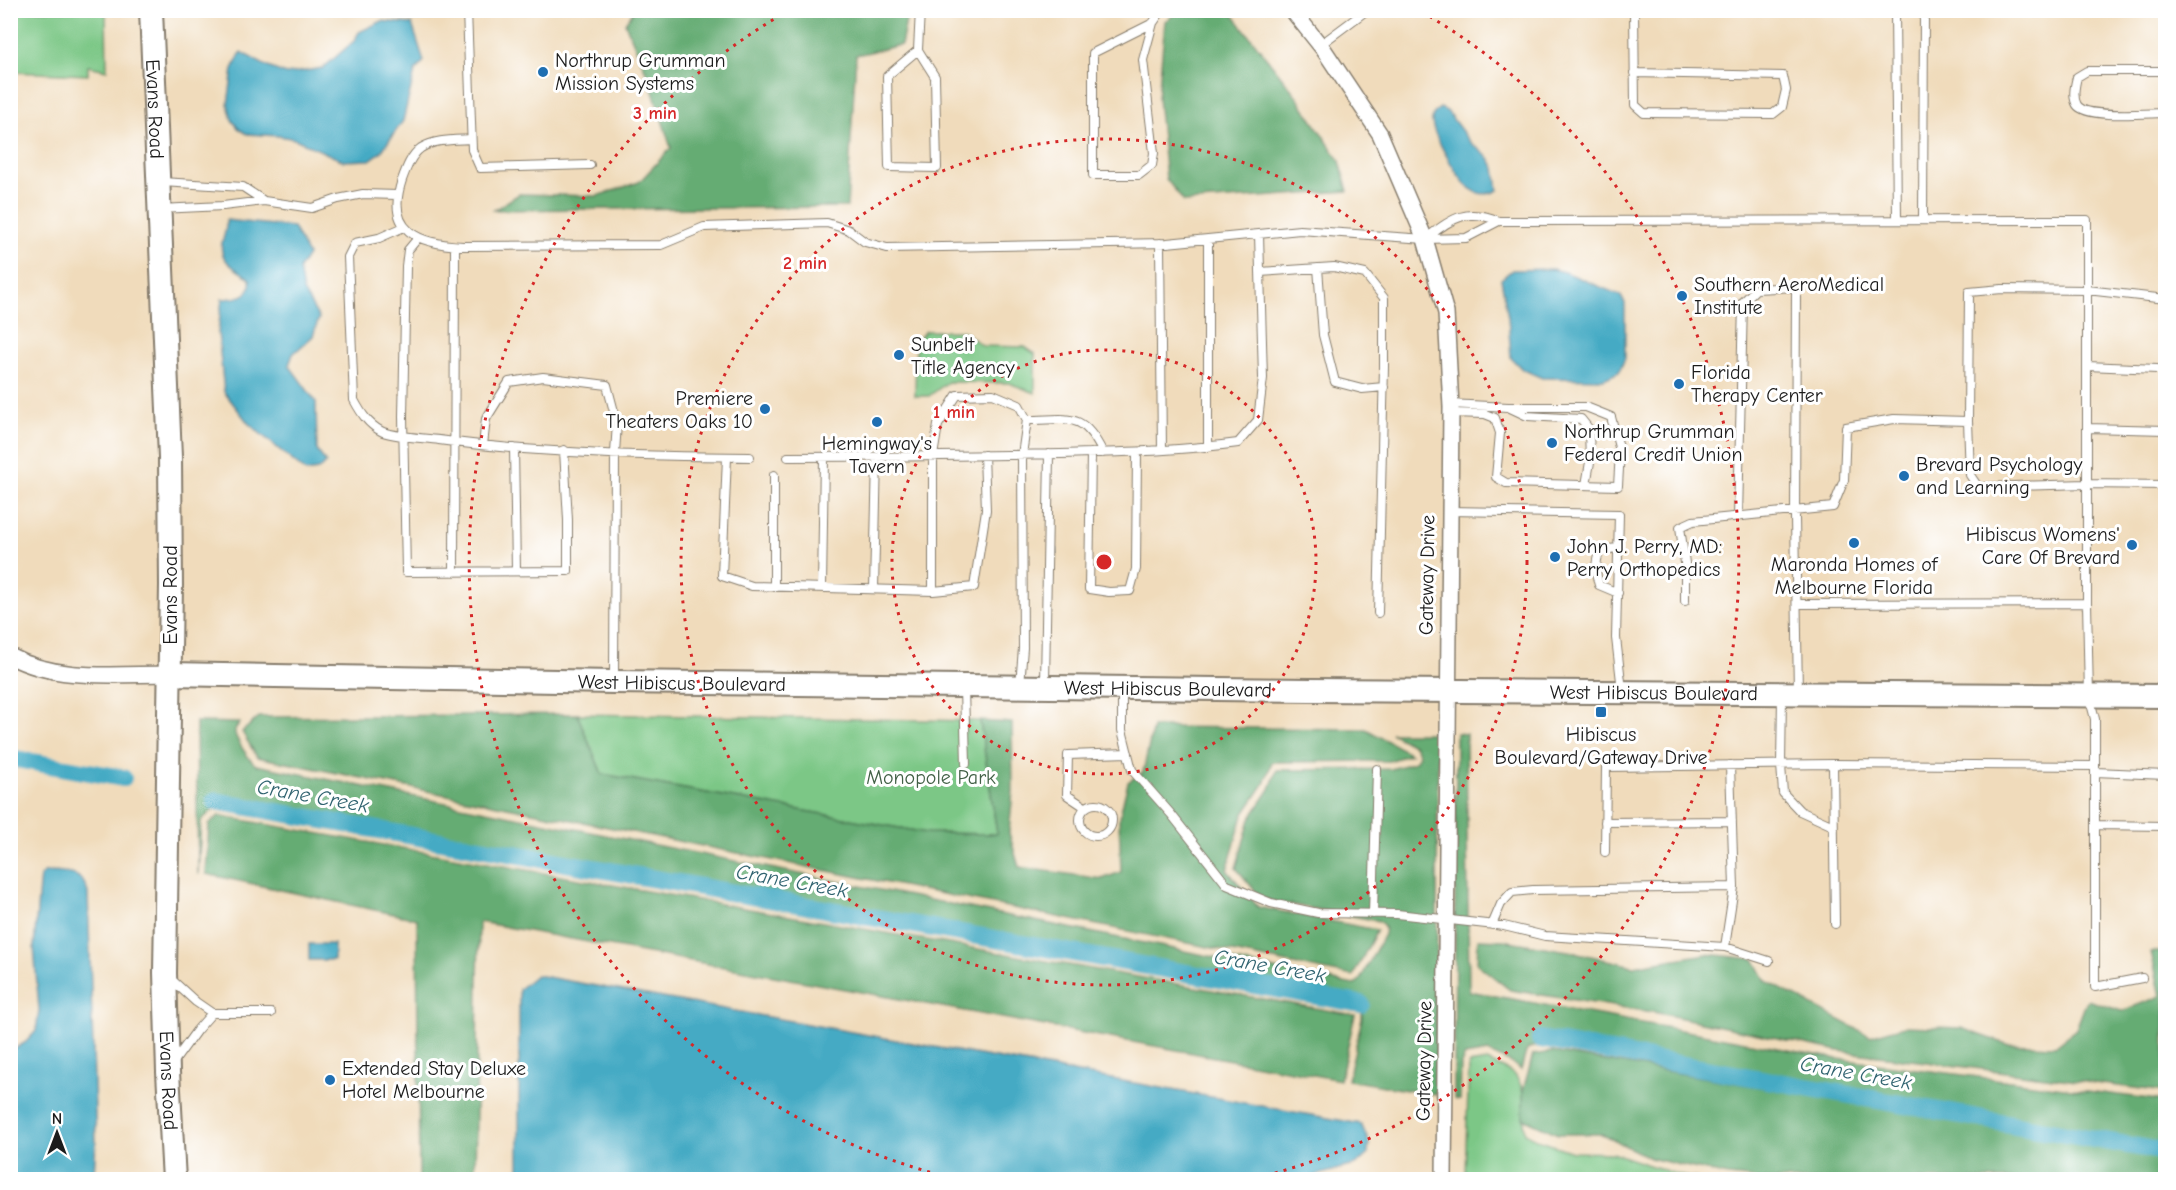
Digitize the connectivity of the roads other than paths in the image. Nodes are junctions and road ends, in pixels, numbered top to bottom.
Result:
1 (151, 10) edge
2 (467, 10) edge
3 (920, 10) edge
4 (1162, 10) edge
5 (1292, 10) edge
6 (1367, 10) edge
7 (1634, 10) edge
8 (1895, 10) edge
9 (1924, 10) edge
10 (1153, 22) junction
11 (1320, 45) junction
12 (918, 50) junction
13 (2166, 71) edge
14 (1634, 73) junction
15 (2166, 113) edge
16 (471, 139) junction
17 (590, 165) dead end
18 (158, 182) junction
19 (397, 195) junction
20 (264, 201) junction
21 (159, 209) junction
22 (1499, 220) junction
23 (1897, 220) junction
24 (1923, 220) junction
25 (404, 227) junction
26 (1259, 234) junction
27 (418, 238) junction
28 (1208, 239) junction
29 (1425, 239) junction
30 (1160, 243) junction
31 (455, 246) junction
32 (1318, 268) junction
33 (1260, 272) junction
34 (2087, 290) junction
35 (2166, 299) edge
36 (2087, 366) junction
37 (2157, 369) dead end
38 (1384, 387) junction
39 (1508, 407) junction
40 (1450, 409) junction
41 (1027, 420) junction
42 (1968, 421) junction
43 (2087, 428) junction
44 (2166, 430) edge
45 (403, 435) junction
46 (455, 442) junction
47 (483, 445) junction
48 (1208, 447) junction
49 (514, 448) junction
50 (564, 450) junction
51 (1162, 450) junction
52 (1137, 452) junction
53 (615, 453) junction
54 (1091, 453) junction
55 (1103, 453) junction
56 (1022, 454) junction
57 (1049, 454) junction
58 (984, 455) junction
59 (933, 456) junction
60 (727, 457) junction
61 (788, 457) dead end
62 (824, 457) junction
63 (877, 457) junction
64 (750, 458) dead end
65 (774, 474) dead end
66 (2087, 484) junction
67 (1586, 485) junction
68 (2166, 485) edge
69 (1449, 511) junction
70 (1795, 511) junction
71 (1738, 517) junction
72 (1618, 548) junction
73 (516, 571) junction
74 (454, 572) junction
75 (774, 586) junction
76 (822, 588) junction
77 (874, 590) junction
78 (933, 591) junction
79 (1618, 593) junction
80 (1685, 602) dead end
81 (2087, 603) junction
82 (1797, 604) junction
83 (1378, 613) dead end
84 (10, 656) edge
85 (170, 674) junction
86 (614, 682) junction
87 (964, 686) junction
88 (1020, 687) junction
89 (1045, 687) junction
90 (1122, 688) junction
91 (1447, 690) junction
92 (1622, 692) junction
93 (1790, 693) junction
94 (2089, 696) junction
95 (2166, 696) edge
96 (1128, 753) junction
97 (966, 764) dead end
98 (1833, 764) junction
99 (1730, 765) junction
100 (1781, 765) junction
101 (1377, 769) dead end
102 (2095, 769) junction
103 (2166, 775) edge
104 (1085, 807) junction
105 (1732, 821) junction
106 (1605, 822) junction
107 (2095, 825) junction
108 (1833, 826) junction
109 (2166, 826) edge
110 (1605, 852) dead end
111 (1734, 886) junction
112 (1372, 914) junction
113 (1446, 921) junction
114 (1835, 924) dead end
115 (1492, 925) junction
116 (1725, 947) junction
117 (1769, 961) dead end
118 (165, 972) junction
119 (2142, 978) dead end
120 (212, 1013) junction
121 (271, 1013) dead end
122 (168, 1072) junction
123 (174, 1179) edge
124 (1444, 1179) edge

1 - 18 street, Evans Road
2 - 16 lane
3 - 12 lane
4 - 10 lane
5 - 11 street, Gateway Drive
6 - 11 lane
7 - 14 lane
8 - 23 lane
9 - 24 lane
10 - 10 lane
11 - 29 street, Gateway Drive
12 - 12 lane
13 - 15 lane
14 - 14 lane
16 - 17 lane
16 - 19 lane
18 - 20 lane
18 - 21 street, Evans Road
19 - 20 lane
19 - 25 lane
20 - 21 lane
21 - 85 street, Evans Road
22 - 23 lane
22 - 29 lane
22 - 29 lane
23 - 24 lane
24 - 34 lane
25 - 27 lane
25 - 45 lane
26 - 28 lane
26 - 29 lane
26 - 33 lane
27 - 31 lane
27 - 45 lane
28 - 30 lane
28 - 48 lane
29 - 40 street, Gateway Drive
30 - 31 lane
30 - 51 lane
31 - 46 lane
32 - 33 lane
32 - 38 lane
32 - 38 lane
33 - 48 lane
34 - 35 lane
34 - 36 lane
34 - 42 lane
36 - 37 lane
36 - 43 lane
38 - 83 lane
39 - 40 lane
39 - 67 lane
39 - 67 lane
40 - 67 lane
40 - 69 street, Gateway Drive
41 - 55 lane
41 - 56 lane
41 - 59 lane
42 - 66 lane
42 - 70 lane
43 - 44 lane
43 - 66 lane
45 - 46 lane
45 - 74 lane
46 - 47 lane
46 - 74 lane
47 - 49 lane
47 - 53 lane
48 - 51 lane
49 - 50 lane
49 - 73 lane
50 - 53 lane
50 - 73 lane
51 - 52 lane
52 - 54 lane
52 - 55 lane
53 - 60 lane
53 - 86 lane
54 - 55 lane
54 - 57 lane
56 - 57 lane
56 - 58 lane
56 - 88 lane
57 - 89 lane
58 - 59 lane
58 - 78 lane
59 - 63 lane
59 - 78 lane
60 - 64 lane
60 - 75 lane
61 - 62 lane
62 - 63 lane
62 - 76 lane
63 - 77 lane
65 - 75 lane
66 - 68 lane
66 - 81 lane
69 - 72 lane
69 - 91 street, Gateway Drive
70 - 71 lane
70 - 71 lane
70 - 82 lane
71 - 80 lane
72 - 79 lane
72 - 79 lane
73 - 74 lane
75 - 76 lane
76 - 77 lane
77 - 78 lane
79 - 92 lane
81 - 82 lane
81 - 94 lane
82 - 93 lane
84 - 85 street
85 - 86 street, West Hibiscus Boulevard
85 - 118 street, Evans Road
86 - 87 street, West Hibiscus Boulevard
87 - 88 street, West Hibiscus Boulevard
87 - 97 lane
88 - 89 street, West Hibiscus Boulevard
89 - 90 street, West Hibiscus Boulevard
90 - 91 street, West Hibiscus Boulevard
90 - 96 lane
91 - 92 street, West Hibiscus Boulevard
91 - 113 street, Gateway Drive
92 - 93 street, West Hibiscus Boulevard
93 - 94 street, West Hibiscus Boulevard
93 - 100 lane
94 - 95 street, West Hibiscus Boulevard
94 - 102 lane
96 - 104 lane
96 - 112 lane
98 - 100 lane
98 - 102 lane
98 - 108 lane
99 - 100 lane
99 - 105 lane
99 - 106 lane
100 - 108 lane
101 - 112 lane
102 - 103 lane
102 - 107 lane
104 - 104 lane
105 - 106 lane
105 - 111 lane
106 - 110 lane
107 - 109 lane
107 - 119 lane
108 - 114 lane
111 - 115 lane
111 - 116 lane
112 - 113 lane
113 - 115 lane
113 - 124 street, Gateway Drive
115 - 116 lane
116 - 117 lane
118 - 120 lane
118 - 122 street, Evans Road
120 - 121 lane
120 - 122 lane
122 - 123 street, Evans Road

